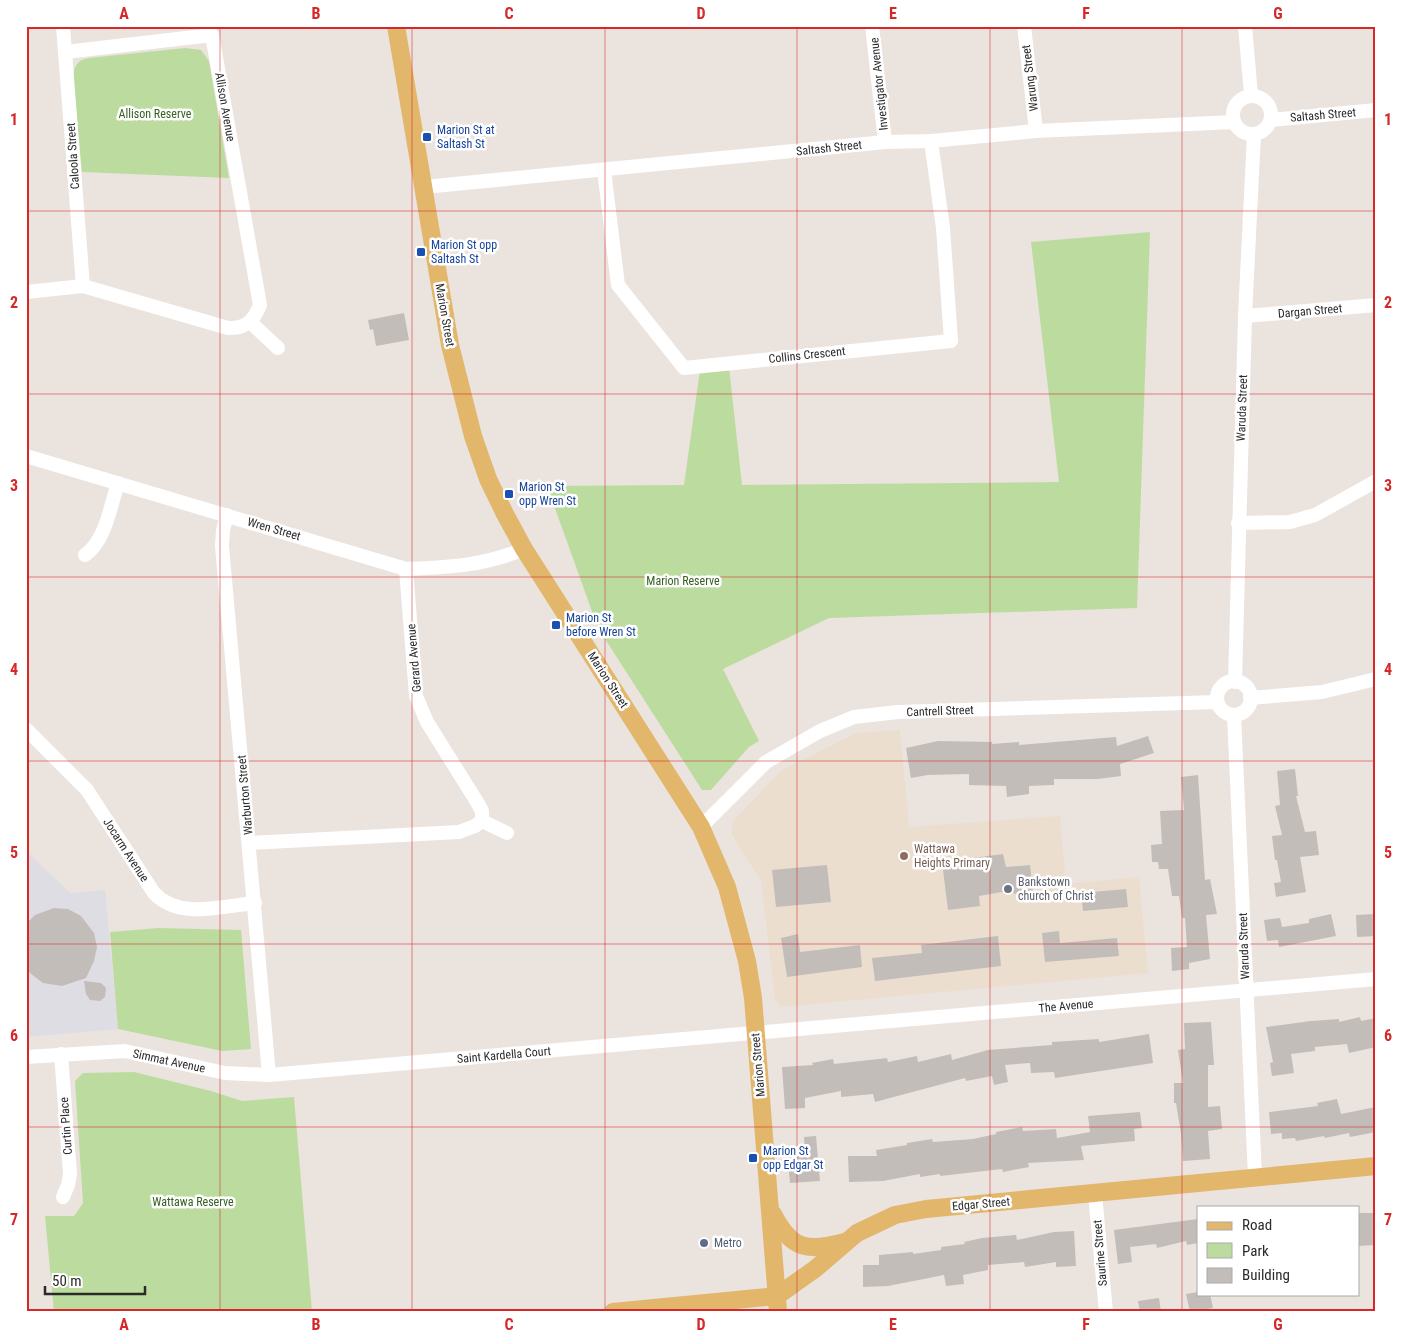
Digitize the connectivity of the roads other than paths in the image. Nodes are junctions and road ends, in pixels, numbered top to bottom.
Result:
1 (63, 26) edge
2 (396, 26) edge
3 (872, 26) edge
4 (1024, 26) edge
5 (1245, 26) edge
6 (65, 52) junction
7 (1251, 95) junction
8 (1376, 110) edge
9 (1271, 120) junction
10 (1234, 122) junction
11 (1036, 130) junction
12 (1254, 134) junction
13 (931, 141) junction
14 (885, 142) junction
15 (604, 170) junction
16 (424, 186) junction
17 (83, 286) junction
18 (26, 292) edge
19 (1376, 305) edge
20 (1245, 316) junction
21 (250, 322) junction
22 (278, 348) dead end
23 (26, 456) edge
24 (1376, 481) edge
25 (118, 483) junction
26 (227, 515) junction
27 (1238, 523) junction
28 (524, 549) junction
29 (85, 555) dead end
30 (406, 569) junction
31 (1376, 678) edge
32 (1235, 682) junction
33 (1250, 698) junction
34 (1218, 702) junction
35 (1234, 715) junction
36 (26, 729) edge
37 (482, 821) junction
38 (701, 827) junction
39 (507, 833) dead end
40 (250, 843) junction
41 (254, 903) junction
42 (1376, 979) edge
43 (1246, 990) junction
44 (756, 1033) junction
45 (61, 1054) junction
46 (26, 1057) edge
47 (252, 1075) joint
48 (268, 1075) junction
49 (1376, 1166) edge
50 (1255, 1177) junction
51 (1095, 1194) junction
52 (63, 1197) dead end
53 (770, 1209) junction
54 (848, 1241) junction
55 (778, 1304) edge
56 (613, 1312) edge
57 (1106, 1312) edge

1 - 6 street, Caloola Street
2 - 16 main road, Marion Street
3 - 14 street, Investigator Avenue
4 - 11 street, Warung Street
5 - 7 street
6 - 17 street, Caloola Street
6 - 21 street, Allison Avenue
7 - 9 street
7 - 10 street
8 - 9 street, Saltash Street
9 - 12 street
10 - 11 street, Saltash Street
10 - 12 street
11 - 13 street, Saltash Street
12 - 20 street, Waruda Street
13 - 14 street, Saltash Street
13 - 15 street, Collins Crescent
14 - 15 street, Saltash Street
15 - 16 street, Saltash Street
16 - 28 main road, Marion Street
17 - 18 street
17 - 21 street
19 - 20 street, Dargan Street
20 - 27 street, Waruda Street
21 - 22 street
23 - 25 street, Wren Street
24 - 27 street
25 - 26 street, Wren Street
25 - 29 street
26 - 30 street, Wren Street
26 - 40 street, Warburton Street
27 - 32 street, Waruda Street
28 - 30 street, Wren Street
28 - 38 main road, Marion Street
30 - 37 street, Gerard Avenue
31 - 33 street
32 - 33 street
32 - 34 street
33 - 35 street
34 - 35 street
34 - 38 street, Cantrell Street
35 - 43 street, Waruda Street
36 - 41 street, Jocarm Avenue
37 - 39 street
37 - 40 street
38 - 44 main road, Marion Street
40 - 41 street, Warburton Street
41 - 48 street, Warburton Street
42 - 43 street, The Avenue
43 - 44 street, The Avenue
43 - 50 street, Waruda Street
44 - 48 street, Saint Kardella Court
44 - 53 main road, Marion Street
45 - 46 street, Simmat Avenue
45 - 47 street, Simmat Avenue
45 - 52 street, Curtin Place
47 - 48 street, Saint Kardella Court
49 - 50 main road, Edgar Street
50 - 51 main road, Edgar Street
51 - 54 main road, Edgar Street
51 - 57 street, Saurine Street
53 - 54 main road
53 - 55 main road, Marion Street
54 - 55 main road, Edgar Street
55 - 56 main road, Edgar Street

